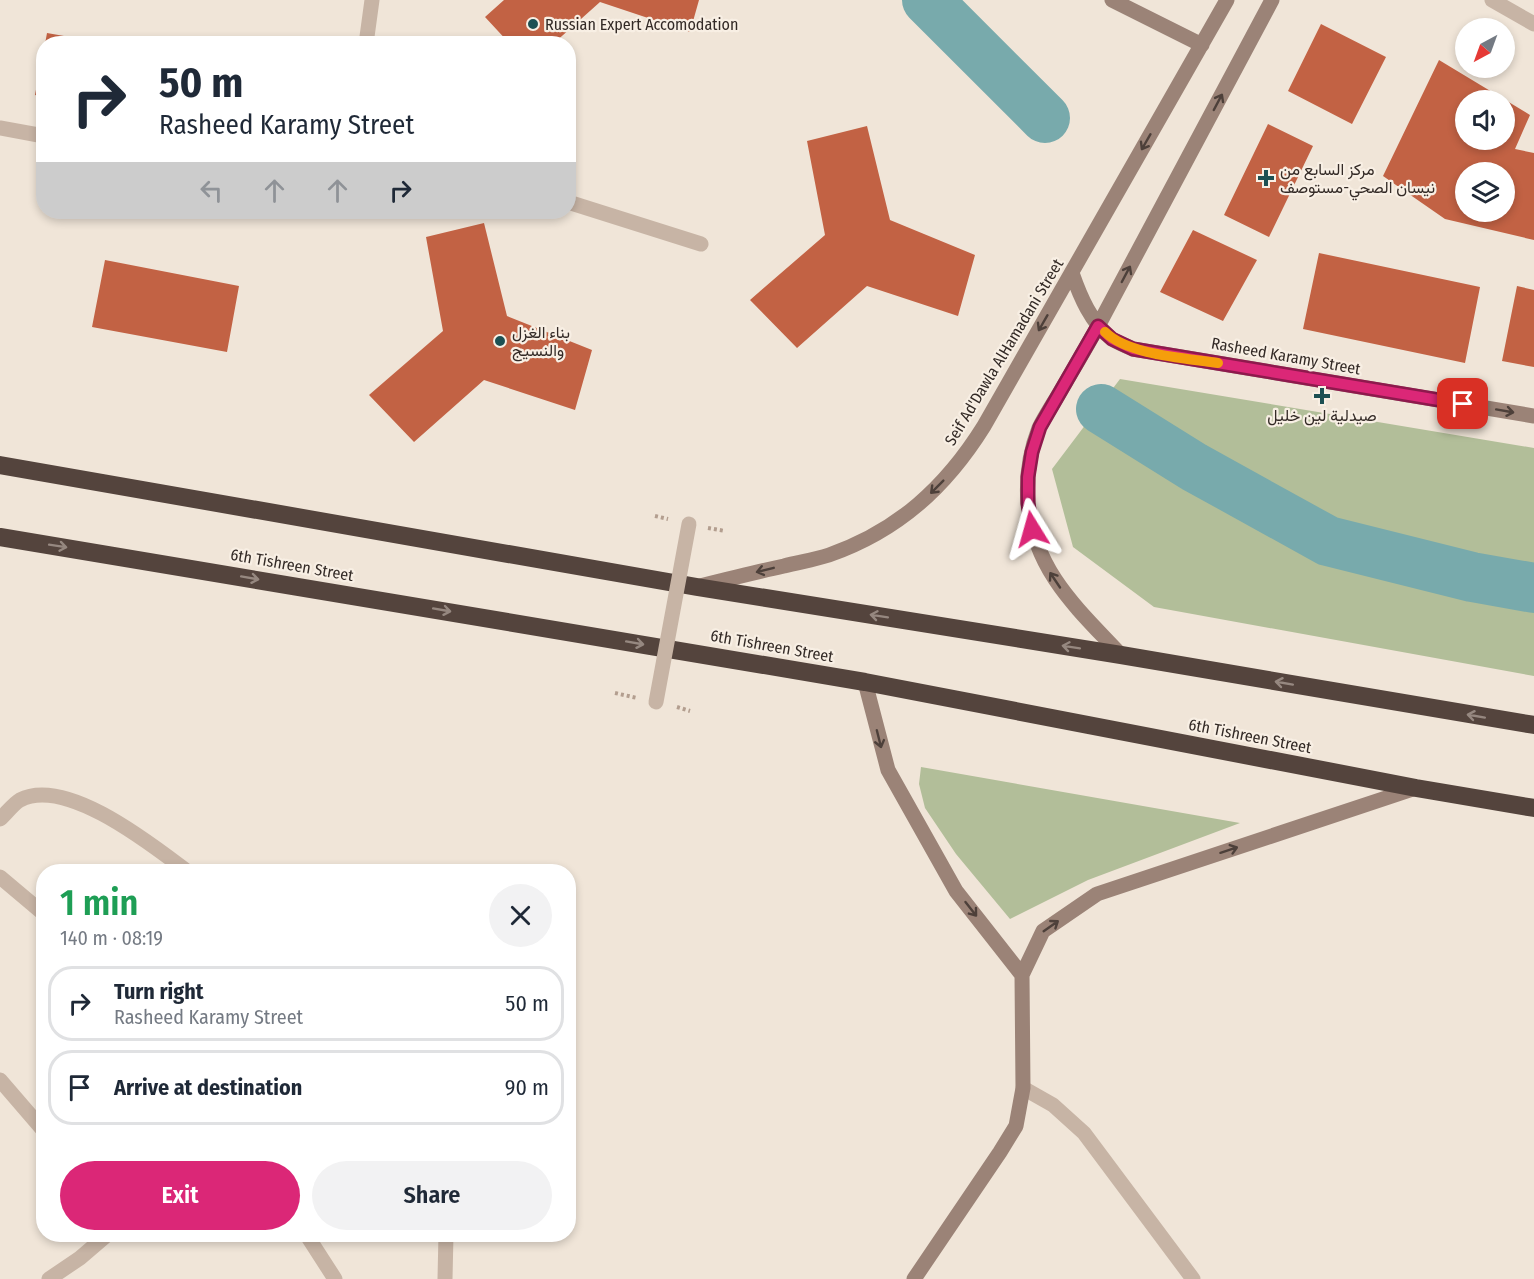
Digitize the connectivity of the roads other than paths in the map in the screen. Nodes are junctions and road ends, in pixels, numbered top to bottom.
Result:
1 (372, 0) edge
2 (1112, 0) edge
3 (1227, 0) edge
4 (1272, 0) edge
5 (1492, 0) edge
6 (1534, 24) edge
7 (367, 36) edge
8 (1202, 45) junction
9 (0, 128) edge
10 (36, 135) edge
11 (576, 205) edge
12 (701, 244) dead end
13 (1072, 273) junction
14 (1098, 326) junction
15 (1534, 416) edge
16 (0, 465) edge
17 (689, 524) dead end
18 (0, 537) edge
19 (697, 587) junction
20 (1121, 655) junction
21 (865, 682) junction
22 (656, 702) dead end
23 (1534, 725) edge
24 (1416, 788) junction
25 (1534, 808) edge
26 (0, 819) edge
27 (177, 864) edge
28 (0, 878) edge
29 (36, 907) edge
30 (1022, 975) junction
31 (0, 1080) edge
32 (1023, 1088) junction
33 (36, 1122) edge
34 (99, 1242) edge
35 (311, 1242) edge
36 (446, 1242) edge
37 (50, 1279) edge
38 (335, 1279) edge
39 (446, 1279) edge
40 (914, 1279) edge
41 (1193, 1279) edge

1 - 7 street
2 - 8 main road
3 - 8 main road, Seif Ad'Dawla AlHamadani Street
14 -> 4 main road
5 - 6 street
8 -> 13 main road, Seif Ad'Dawla AlHamadani Street
9 - 10 street
11 - 12 street
13 - 14 main road, Rasheed Karamy Street
13 -> 19 main road, Seif Ad'Dawla AlHamadani Street
14 -> 15 main road, Rasheed Karamy Street
20 -> 14 main road
16 - 19 highway
17 - 22 street, bridge
18 -> 21 highway, 6th Tishreen Street
20 -> 19 highway
23 -> 20 highway
21 - 24 highway, 6th Tishreen Street
21 -> 30 main road
24 - 25 highway, 6th Tishreen Street
30 -> 24 main road
26 - 27 street
28 - 29 street
30 - 32 main road
31 - 33 street
32 - 40 main road
32 - 41 street
34 - 37 street
35 - 38 street
36 - 39 street

